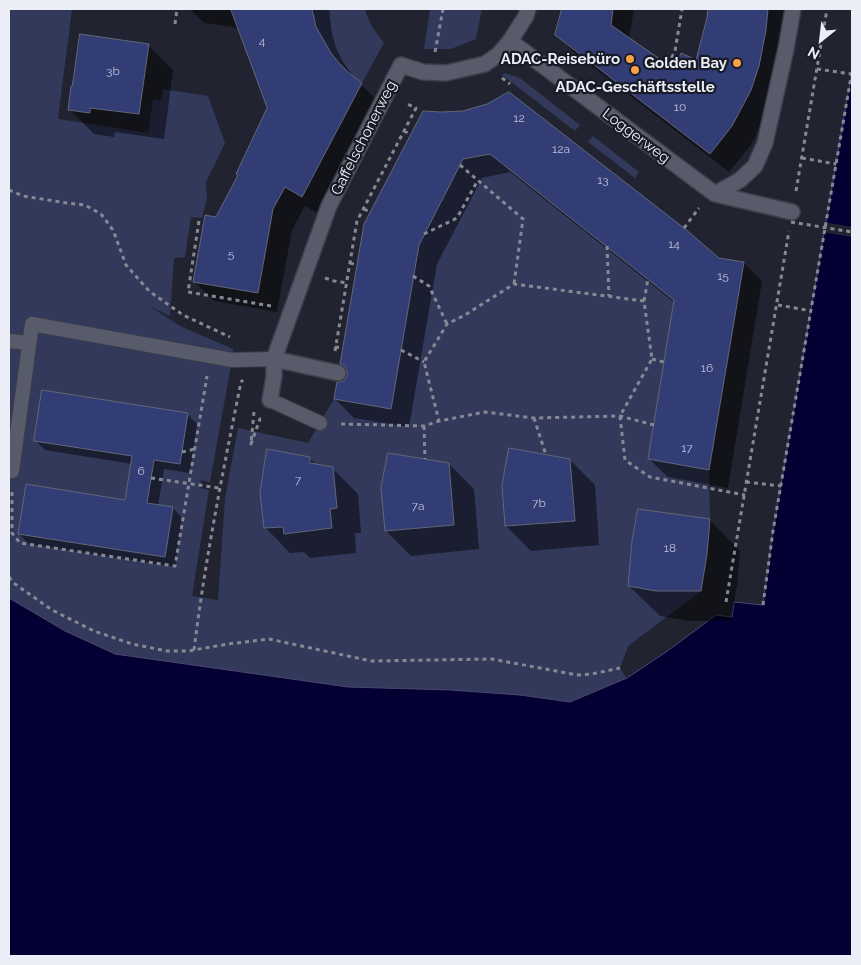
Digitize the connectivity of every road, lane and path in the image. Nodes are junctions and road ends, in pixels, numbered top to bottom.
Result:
1 (177, 9) edge
2 (443, 9) edge
3 (528, 9) edge
4 (682, 9) edge
5 (794, 9) edge
6 (175, 24) dead end
7 (510, 41) junction
8 (668, 65) dead end
9 (816, 70) dead end
10 (432, 72) junction
11 (852, 72) edge
12 (403, 102) dead end
13 (404, 131) junction
14 (411, 134) dead end
15 (802, 158) dead end
16 (836, 164) junction
17 (460, 165) dead end
18 (478, 180) junction
19 (9, 190) edge
20 (715, 194) junction
21 (364, 209) junction
22 (370, 212) dead end
23 (792, 217) joint
24 (199, 222) dead end
25 (852, 232) edge
26 (424, 234) dead end
27 (606, 246) dead end
28 (350, 263) junction
29 (357, 265) dead end
30 (413, 276) dead end
31 (648, 279) dead end
32 (334, 281) dead end
33 (347, 282) junction
34 (514, 284) junction
35 (609, 296) junction
36 (644, 301) junction
37 (778, 305) dead end
38 (291, 310) junction
39 (812, 312) junction
40 (447, 324) junction
41 (233, 339) dead end
42 (9, 341) edge
43 (29, 343) junction
44 (335, 347) junction
45 (343, 348) dead end
46 (401, 350) dead end
47 (274, 359) junction
48 (652, 360) junction
49 (424, 362) junction
50 (664, 362) dead end
51 (335, 373) joint
52 (207, 376) dead end
53 (241, 382) dead end
54 (270, 400) joint
55 (620, 416) junction
56 (253, 418) dead end
57 (534, 418) junction
58 (268, 420) dead end
59 (439, 421) junction
60 (320, 423) joint
61 (654, 425) dead end
62 (424, 426) junction
63 (755, 433) dead end
64 (195, 449) junction
65 (182, 452) dead end
66 (546, 455) dead end
67 (425, 459) dead end
68 (12, 471) joint
69 (151, 478) dead end
70 (746, 482) junction
71 (190, 483) junction
72 (781, 486) junction
73 (219, 488) junction
74 (745, 495) junction
75 (9, 577) edge
76 (726, 602) dead end
77 (763, 605) dead end
78 (194, 650) junction
79 (620, 668) dead end

1 - 6 path
2 - 10 path
3 - 7 street, Gaffelschonerweg
4 - 8 path
5 - 20 street
7 - 10 street, Gaffelschonerweg
7 - 20 street, Loggerweg
9 - 11 path
10 - 38 street, Gaffelschonerweg
11 - 16 path
12 - 13 path
13 - 14 path
13 - 21 path
15 - 16 path
16 - 39 path
17 - 18 path
18 - 26 path
18 - 34 path
19 - 41 path
20 - 23 street, Loggerweg
21 - 22 path
21 - 28 path
23 - 25 path, bridge
24 - 38 path
27 - 35 path
28 - 29 path
28 - 33 path
30 - 40 path
31 - 36 path
32 - 33 path
33 - 44 path
34 - 35 path
34 - 40 path
35 - 36 path
36 - 48 path
37 - 39 path
38 - 47 street, Gaffelschonerweg
39 - 72 path
40 - 49 path
42 - 43 lane
43 - 47 lane
43 - 68 lane
44 - 45 path
44 - 51 path
46 - 49 path
47 - 51 street
47 - 54 street, Gaffelschonerweg
48 - 50 path
48 - 55 path
49 - 59 path
52 - 64 path
53 - 73 path
54 - 60 lane
55 - 57 path
55 - 61 path
55 - 74 path
56 - 58 path
57 - 59 path
57 - 66 path
59 - 62 path
60 - 62 path
62 - 67 path
63 - 70 path
64 - 65 path
64 - 71 path
68 - 71 path
69 - 71 path
70 - 72 path
70 - 74 path
71 - 73 path
72 - 77 path
73 - 78 path
74 - 76 path
75 - 78 path
78 - 79 path

